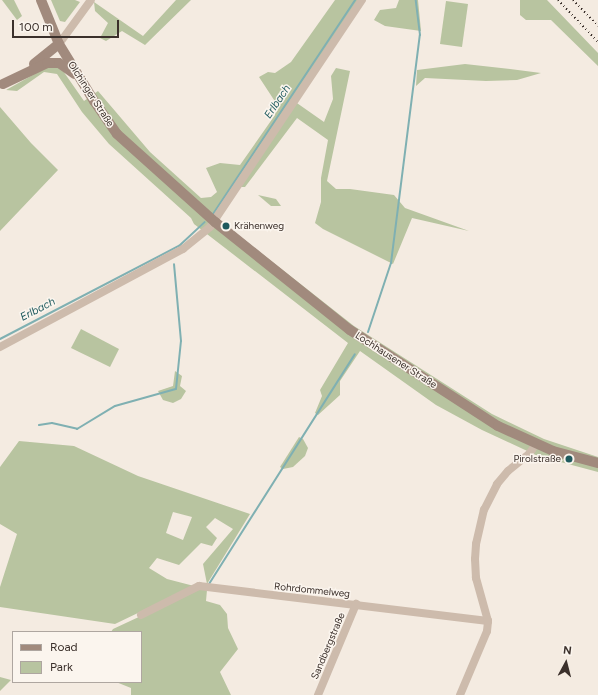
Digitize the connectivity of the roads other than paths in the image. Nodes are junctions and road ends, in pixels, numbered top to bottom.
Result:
1 (41, 0) edge
2 (91, 0) edge
3 (362, 0) edge
4 (59, 44) junction
5 (80, 78) junction
6 (1, 86) edge
7 (215, 222) junction
8 (0, 347) edge
9 (536, 444) junction
10 (598, 463) edge
11 (356, 604) junction
12 (141, 615) dead end
13 (488, 621) junction
14 (318, 695) edge
15 (460, 695) edge

1 - 4 main road, Olchinger Straße
2 - 4 street
3 - 7 street
4 - 5 main road, Olchinger Straße
4 - 6 main road
5 - 6 main road
5 - 7 main road, Olchinger Straße
7 - 8 street
7 - 9 main road, Lochhausener Straße
9 - 10 main road, Lochhausener Straße
9 - 13 street
11 - 12 street, Rohrdommelweg
11 - 13 street, Rohrdommelweg
11 - 14 street, Sandbergstraße
13 - 15 street

